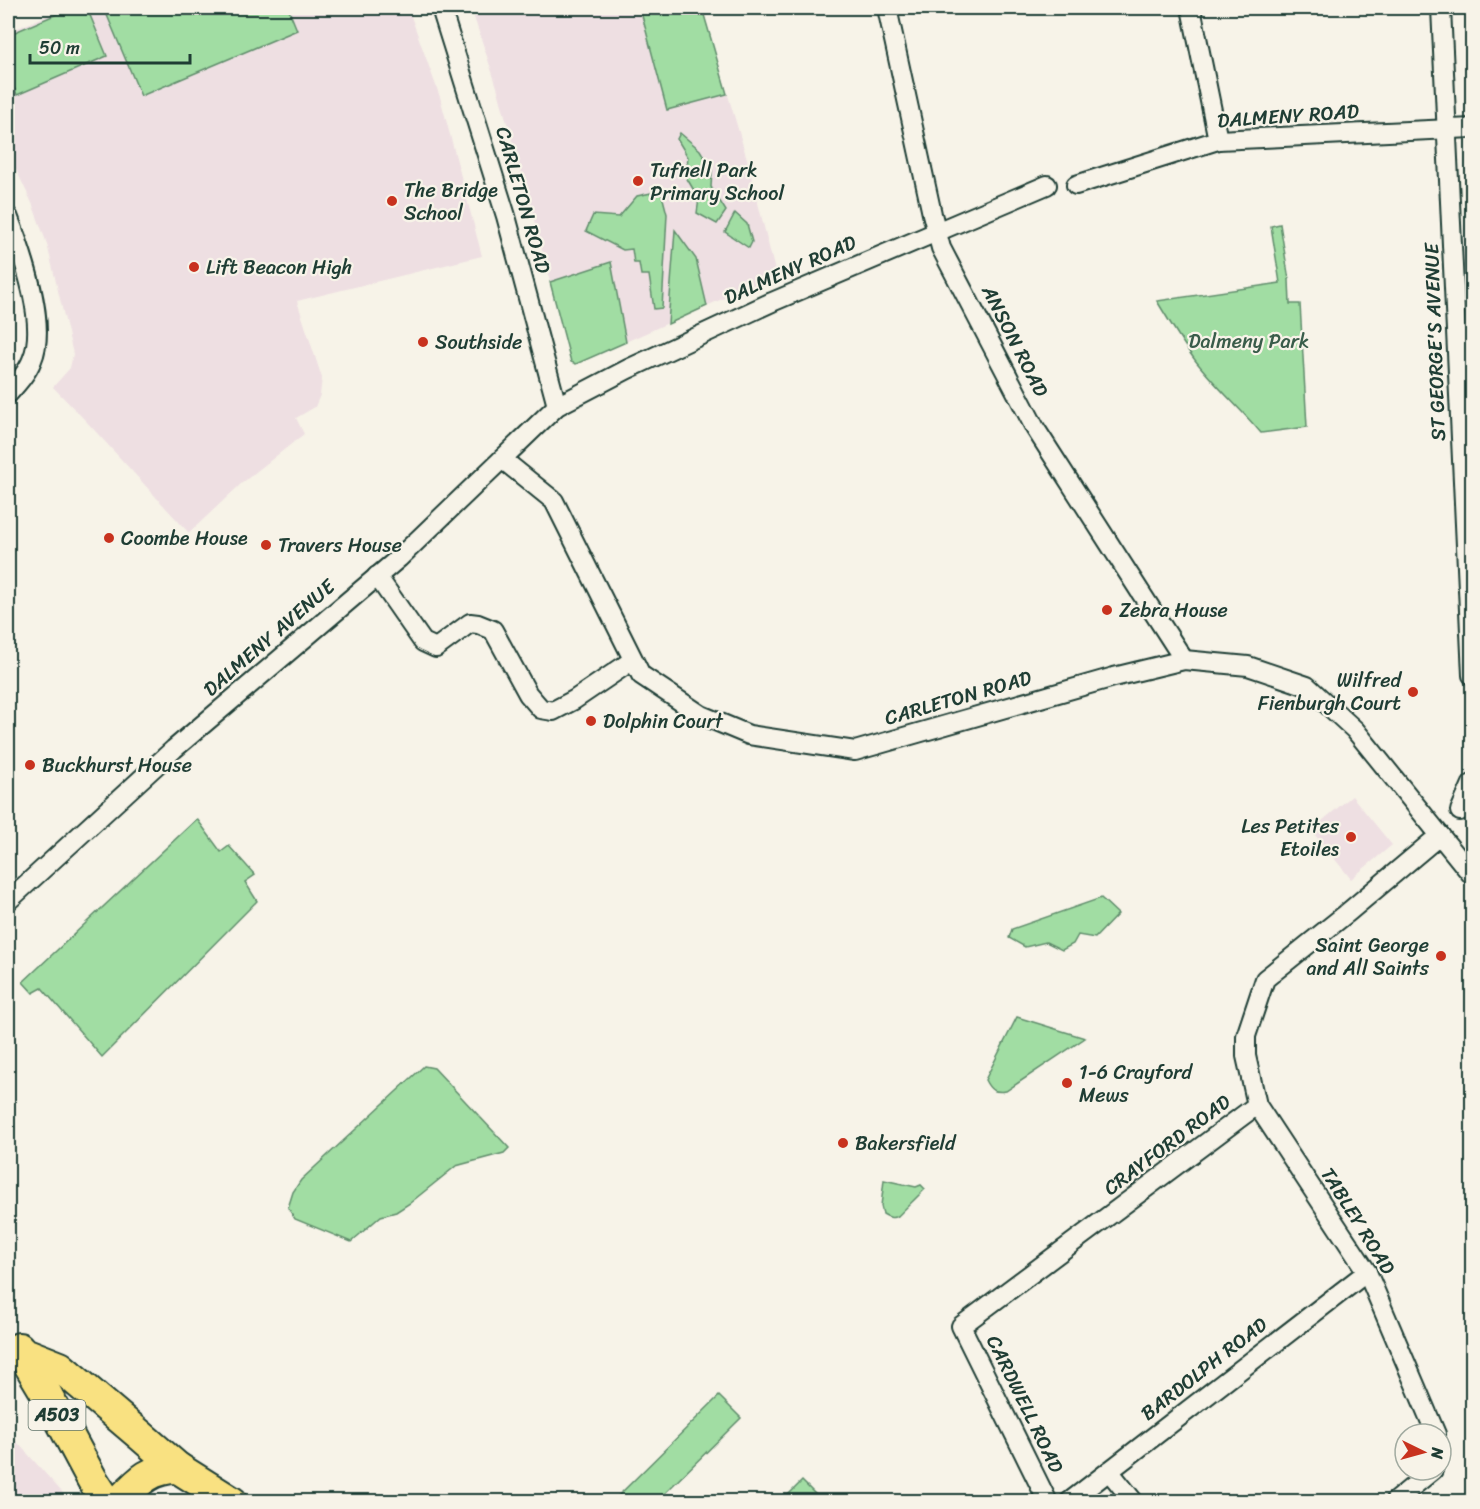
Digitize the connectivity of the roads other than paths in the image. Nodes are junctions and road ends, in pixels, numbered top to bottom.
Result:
1 (441, 8) edge
2 (887, 8) edge
3 (1191, 8) edge
4 (1442, 8) edge
5 (1473, 128) edge
6 (1448, 129) junction
7 (1218, 140) junction
8 (1047, 185) dead end
9 (1076, 185) dead end
10 (8, 216) edge
11 (937, 231) junction
12 (8, 394) edge
13 (557, 406) junction
14 (502, 459) junction
15 (377, 576) junction
16 (633, 660) junction
17 (1184, 660) junction
18 (1473, 675) edge
19 (1473, 784) edge
20 (1460, 811) dead end
21 (1440, 835) junction
22 (1473, 875) edge
23 (8, 901) edge
24 (1257, 1105) junction
25 (1367, 1272) junction
26 (961, 1326) joint
27 (15, 1344) edge
28 (1431, 1422) edge
29 (178, 1468) junction
30 (1109, 1471) junction
31 (1420, 1482) edge
32 (107, 1502) edge
33 (120, 1502) edge
34 (232, 1502) edge
35 (1048, 1502) edge
36 (1069, 1502) edge
37 (1134, 1502) edge
38 (1395, 1502) edge

1 - 13 street, CARLETON ROAD
2 - 11 street, ANSON ROAD
3 - 7 street
4 - 6 street, ST GEORGE'S AVENUE
5 - 6 street, DALMENY ROAD
6 - 7 street, DALMENY ROAD
6 - 18 street, ST GEORGE'S AVENUE
7 - 9 street, DALMENY ROAD
8 - 11 street, DALMENY ROAD
10 - 12 street
11 - 13 street, DALMENY ROAD
11 - 17 street, ANSON ROAD
13 - 14 street, DALMENY AVENUE
14 - 15 street, DALMENY AVENUE
14 - 16 street, CARLETON ROAD
15 - 16 street
15 - 23 street, DALMENY AVENUE
16 - 17 street, CARLETON ROAD
17 - 21 street, CARLETON ROAD
19 - 20 street
21 - 22 street, CARLETON ROAD
21 - 24 street, CRAYFORD ROAD
24 - 25 street, TABLEY ROAD
24 - 26 street, CRAYFORD ROAD
25 - 28 street, TABLEY ROAD
25 - 30 street, BARDOLPH ROAD
26 - 35 street, CARDWELL ROAD
27 - 29 highway, A503
27 - 32 highway, A503
29 - 33 highway
29 - 34 highway, A503
30 - 36 street, BARDOLPH ROAD
30 - 37 street
31 - 38 street

